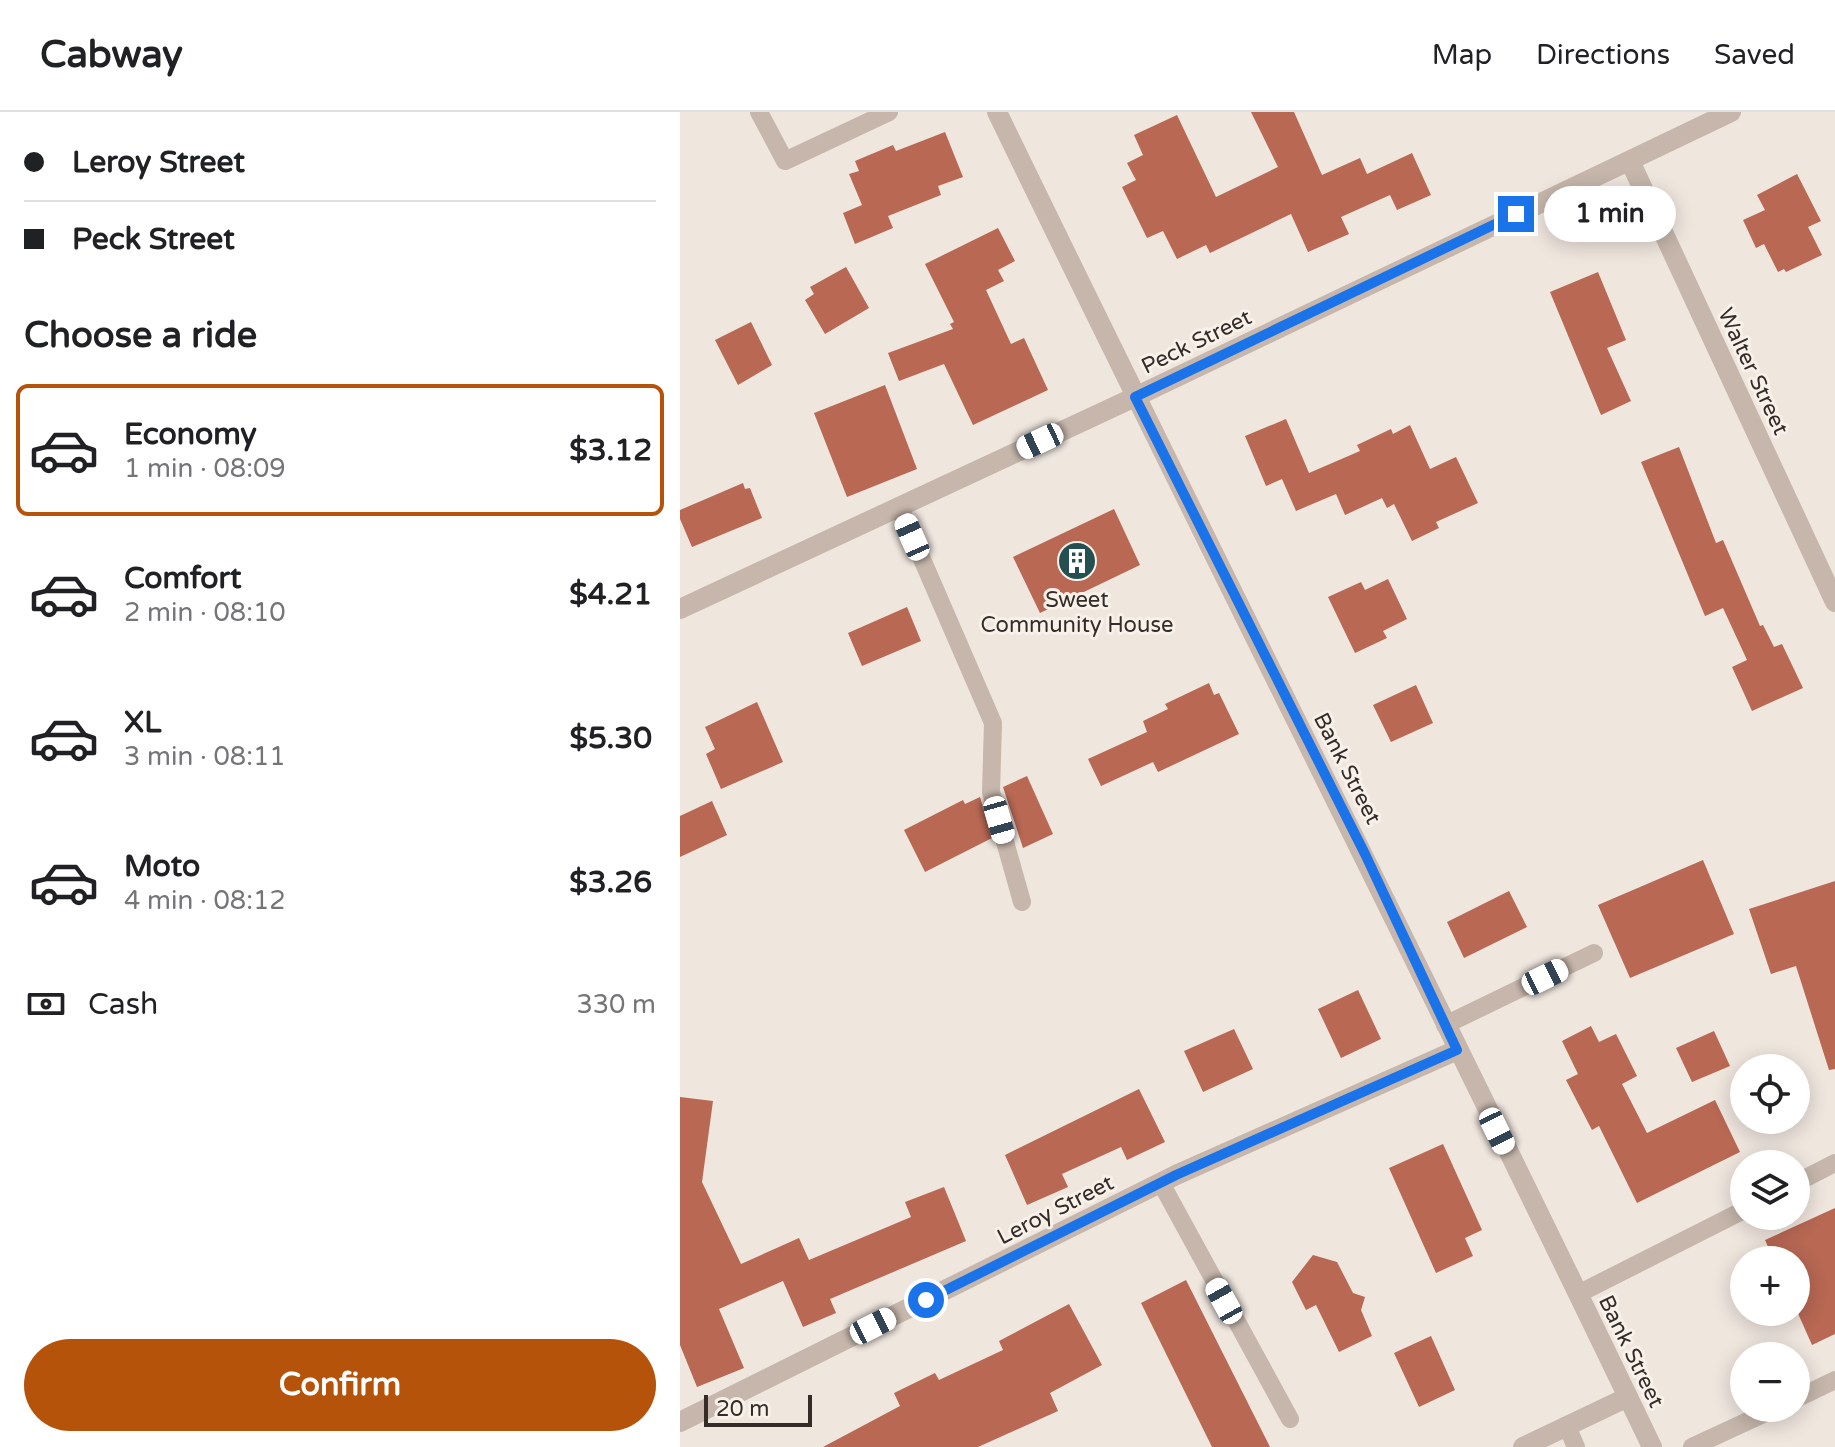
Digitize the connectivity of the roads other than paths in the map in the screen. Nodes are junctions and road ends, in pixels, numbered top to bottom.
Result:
1 (759, 112) edge
2 (889, 112) edge
3 (997, 112) edge
4 (1731, 112) edge
5 (1630, 161) junction
6 (1135, 397) junction
7 (899, 506) junction
8 (1835, 602) edge
9 (680, 609) edge
10 (1022, 902) dead end
11 (1594, 953) dead end
12 (1445, 1025) junction
13 (1457, 1050) junction
14 (1835, 1163) edge
15 (1810, 1176) edge
16 (1161, 1183) junction
17 (1730, 1217) edge
18 (1578, 1294) junction
19 (1835, 1380) edge
20 (1810, 1392) edge
21 (1628, 1397) junction
22 (1290, 1419) dead end
23 (680, 1422) edge
24 (1746, 1422) edge
25 (1567, 1426) junction
26 (1523, 1447) edge
27 (1576, 1447) edge
28 (1652, 1447) edge
29 (1692, 1447) edge

1 - 2 lane
3 - 6 street, Bank Street
4 - 5 street, Peck Street
5 - 6 street, Peck Street
5 - 8 street, Walter Street
6 - 7 street, Peck Street
6 - 12 street, Bank Street
7 - 9 street, Peck Street
7 - 10 lane
11 - 12 lane
12 - 13 street, Bank Street
13 - 16 street, Leroy Street
13 - 18 street, Bank Street
14 - 15 lane
16 - 22 lane
16 - 23 street, Leroy Street
17 - 18 lane
18 - 21 street, Bank Street
19 - 20 lane
21 - 25 street
21 - 28 street, Bank Street
24 - 29 lane
25 - 26 street
25 - 27 lane

